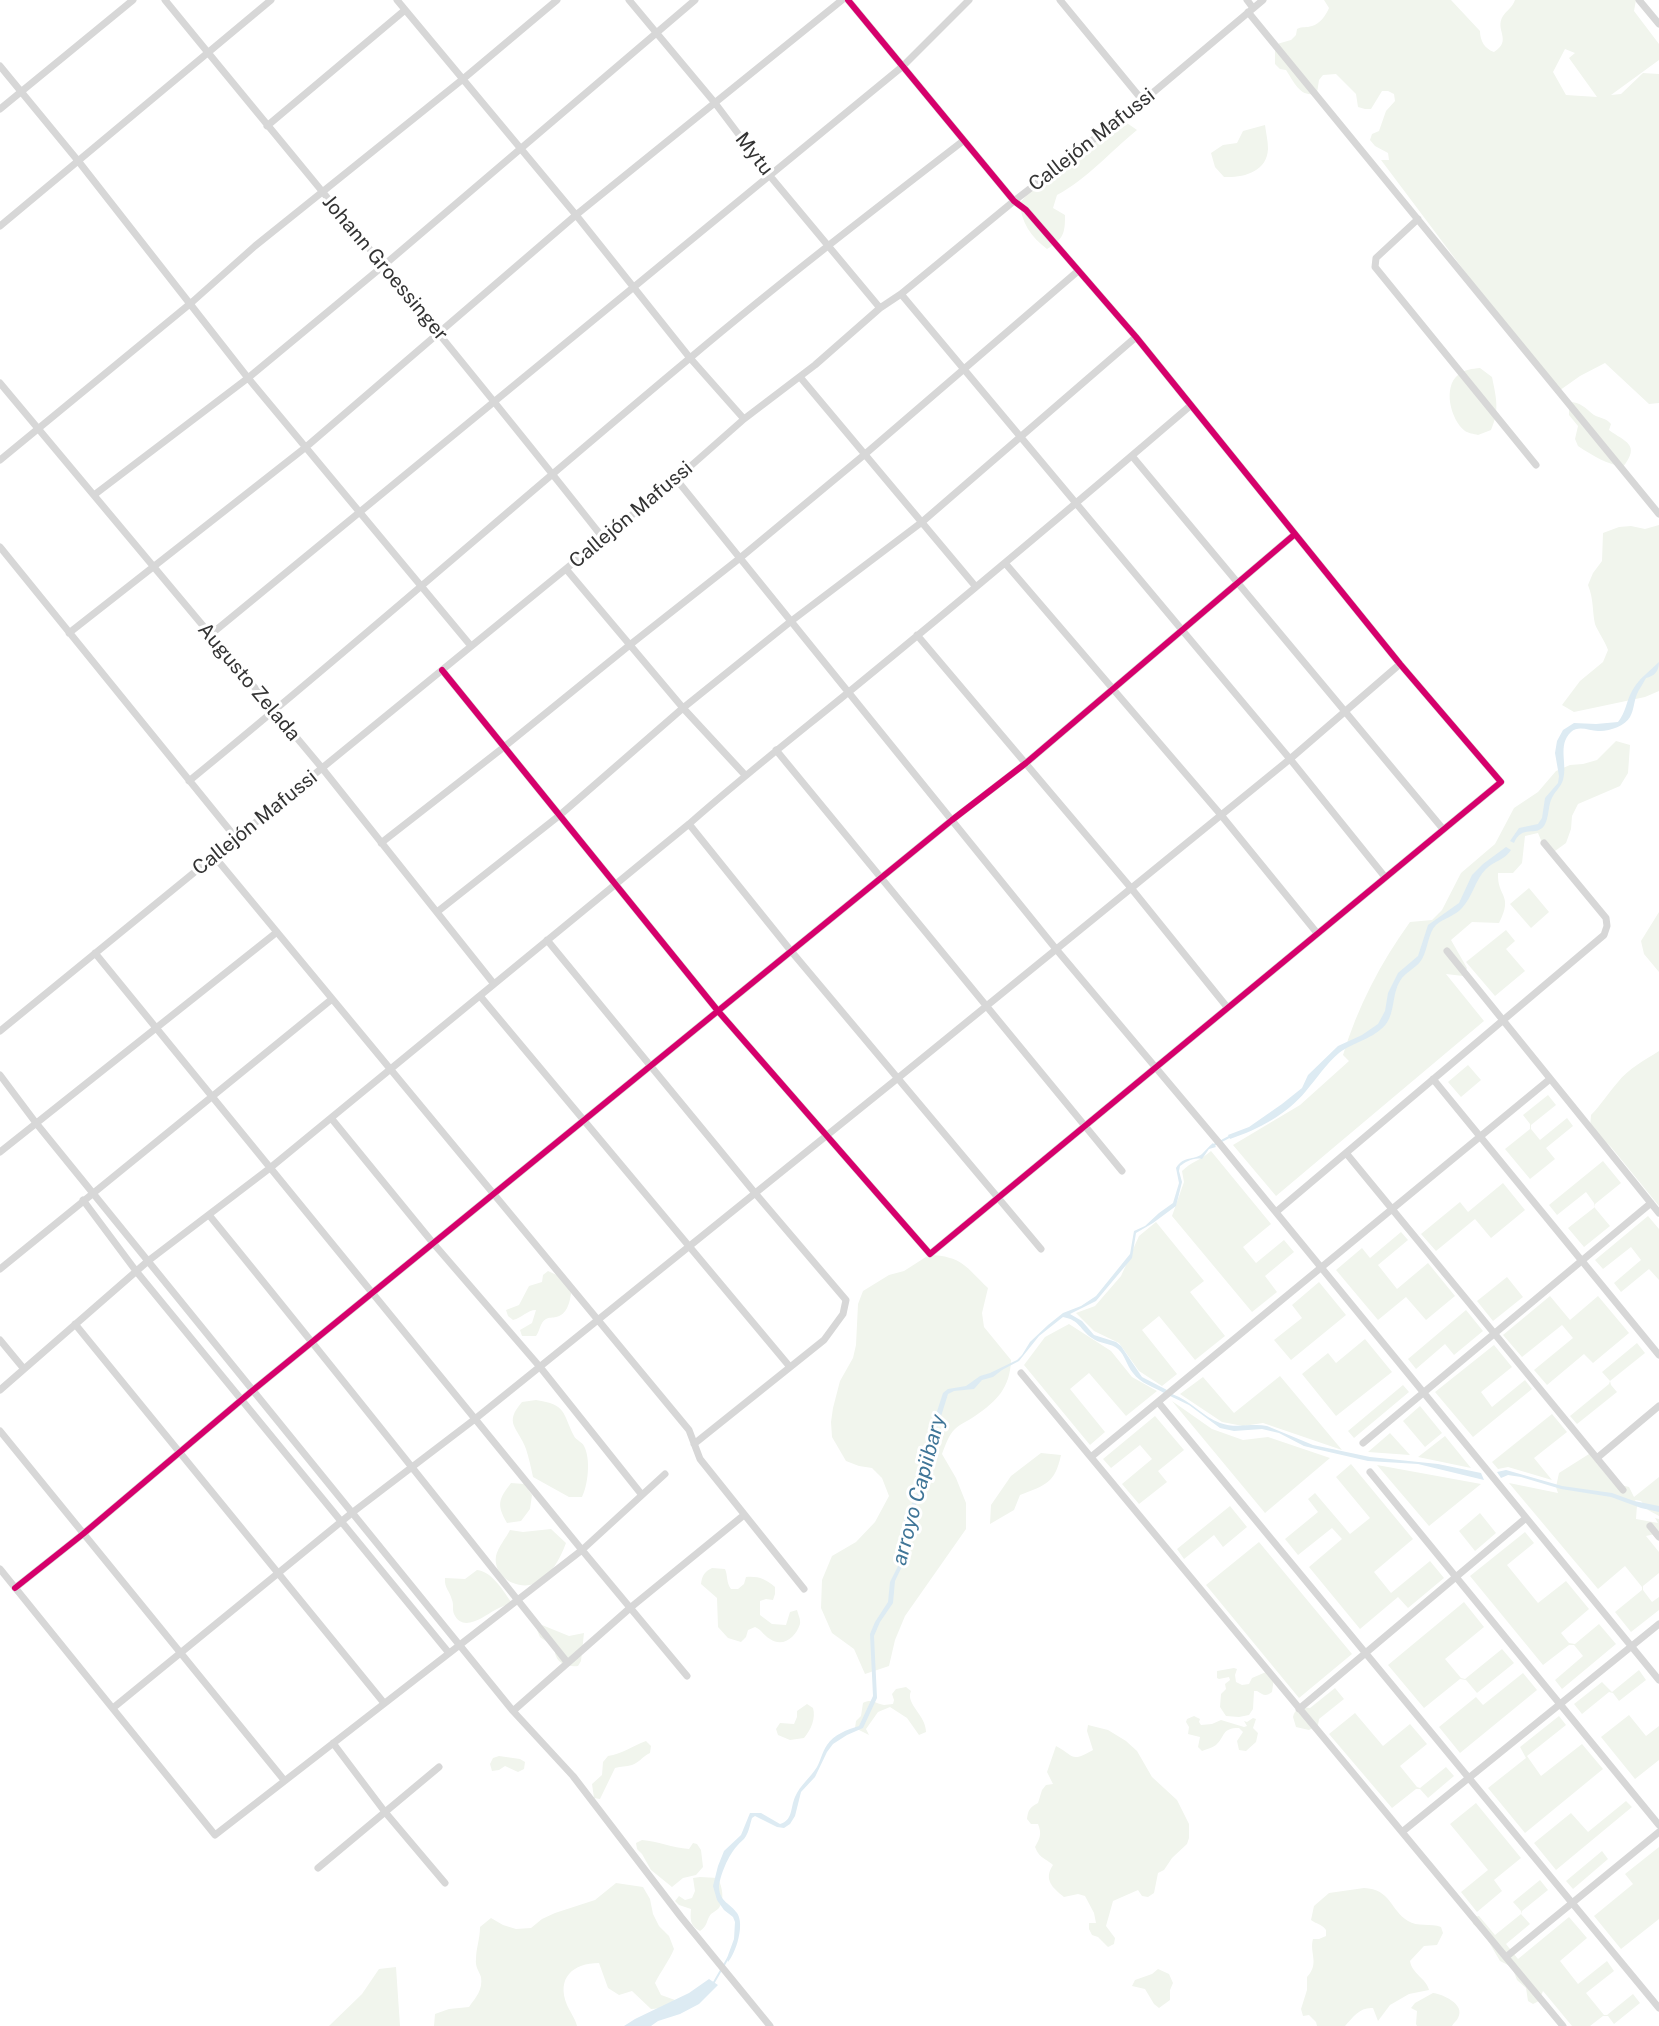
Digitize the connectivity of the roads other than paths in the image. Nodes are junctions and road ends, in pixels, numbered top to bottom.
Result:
1 (133, 0) edge
2 (165, 0) edge
3 (271, 0) edge
4 (397, 0) edge
5 (556, 0) edge
6 (629, 0) edge
7 (695, 0) edge
8 (842, 0) edge
9 (848, 0) edge
10 (969, 0) edge
11 (1060, 0) edge
12 (1247, 0) edge
13 (1263, 0) edge
14 (1639, 0) edge
15 (405, 10) junction
16 (1251, 10) junction
17 (1659, 24) edge
18 (655, 32) junction
19 (209, 54) junction
20 (0, 66) edge
21 (903, 66) junction
22 (463, 79) junction
23 (22, 92) junction
24 (1143, 101) junction
25 (715, 103) junction
26 (0, 110) edge
27 (267, 126) junction
28 (963, 141) junction
29 (519, 148) junction
30 (79, 162) junction
31 (770, 176) junction
32 (322, 193) junction
33 (1014, 201) junction
34 (576, 215) junction
35 (1418, 219) junction
36 (0, 226) edge
37 (830, 245) junction
38 (383, 266) junction
39 (1078, 271) junction
40 (635, 287) junction
41 (901, 294) junction
42 (191, 303) junction
43 (880, 308) junction
44 (440, 333) junction
45 (1136, 337) junction
46 (690, 358) junction
47 (963, 370) junction
48 (800, 377) junction
49 (248, 378) junction
50 (0, 383) edge
51 (494, 402) junction
52 (1190, 406) junction
53 (744, 419) junction
54 (38, 429) junction
55 (1020, 438) junction
56 (306, 447) junction
57 (864, 455) junction
58 (1132, 456) junction
59 (0, 460) edge
60 (1536, 465) dead end
61 (553, 474) junction
62 (676, 479) junction
63 (94, 495) junction
64 (1076, 504) junction
65 (360, 512) junction
66 (1659, 514) edge
67 (922, 522) junction
68 (1295, 534) junction
69 (603, 538) junction
70 (0, 547) edge
71 (740, 558) junction
72 (1005, 563) junction
73 (154, 567) junction
74 (566, 569) junction
75 (1239, 583) junction
76 (420, 585) junction
77 (976, 587) junction
78 (790, 622) junction
79 (1182, 631) junction
80 (69, 633) junction
81 (210, 635) junction
82 (917, 635) junction
83 (631, 644) junction
84 (471, 646) junction
85 (1400, 664) junction
86 (442, 670) junction
87 (1113, 690) junction
88 (849, 692) junction
89 (683, 708) junction
90 (1345, 711) junction
91 (274, 712) junction
92 (504, 747) junction
93 (776, 750) junction
94 (1290, 759) junction
95 (1026, 763) junction
96 (322, 768) junction
97 (745, 774) junction
98 (189, 782) junction
99 (560, 815) junction
100 (1221, 815) junction
101 (952, 820) junction
102 (689, 824) junction
103 (1443, 829) junction
104 (236, 838) junction
105 (381, 843) junction
106 (1544, 843) dead end
107 (214, 856) junction
108 (1385, 877) junction
109 (880, 878) junction
110 (615, 884) junction
111 (1131, 888) junction
112 (437, 912) junction
113 (277, 932) junction
114 (1317, 933) junction
115 (547, 940) junction
116 (1056, 949) junction
117 (791, 951) junction
118 (1447, 951) dead end
119 (95, 953) junction
120 (494, 984) junction
121 (480, 996) junction
122 (332, 999) junction
123 (986, 1006) junction
124 (1227, 1007) junction
125 (718, 1011) junction
126 (1503, 1020) junction
127 (157, 1029) junction
128 (0, 1031) edge
129 (650, 1067) junction
130 (1155, 1067) junction
131 (390, 1069) junction
132 (0, 1075) edge
133 (898, 1078) junction
134 (1433, 1079) junction
135 (1550, 1079) junction
136 (213, 1097) junction
137 (331, 1118) junction
138 (584, 1121) junction
139 (36, 1123) junction
140 (1084, 1126) junction
141 (825, 1136) junction
142 (1480, 1137) junction
143 (0, 1152) edge
144 (1346, 1153) junction
145 (270, 1168) junction
146 (1122, 1171) dead end
147 (94, 1192) junction
148 (755, 1193) junction
149 (494, 1195) junction
150 (997, 1199) junction
151 (84, 1200) junction
152 (1650, 1203) junction
153 (1392, 1209) junction
154 (1276, 1212) junction
155 (1659, 1213) edge
156 (209, 1215) junction
157 (433, 1243) junction
158 (689, 1246) junction
159 (1041, 1249) dead end
160 (148, 1261) junction
161 (1581, 1261) junction
162 (1321, 1268) junction
163 (0, 1269) edge
164 (136, 1271) junction
165 (373, 1293) junction
166 (598, 1320) junction
167 (75, 1324) junction
168 (1494, 1334) junction
169 (0, 1340) edge
170 (313, 1342) junction
171 (1659, 1355) edge
172 (540, 1367) junction
173 (790, 1367) junction
174 (24, 1369) junction
175 (1021, 1373) dead end
176 (0, 1390) edge
177 (252, 1391) junction
178 (1424, 1393) junction
179 (242, 1400) junction
180 (1158, 1402) junction
181 (1659, 1406) edge
182 (476, 1419) junction
183 (0, 1431) edge
184 (1363, 1443) dead end
185 (694, 1444) junction
186 (180, 1453) junction
187 (1091, 1457) junction
188 (1597, 1458) junction
189 (411, 1468) junction
190 (1370, 1473) dead end
191 (665, 1474) dead end
192 (1623, 1490) dead end
193 (642, 1495) junction
194 (353, 1512) junction
195 (744, 1515) junction
196 (1526, 1518) junction
197 (342, 1521) junction
198 (1650, 1526) dead end
199 (83, 1534) junction
200 (1659, 1537) edge
201 (582, 1550) junction
202 (0, 1569) edge
203 (278, 1573) junction
204 (1455, 1577) junction
205 (15, 1588) junction
206 (804, 1589) dead end
207 (518, 1600) junction
208 (630, 1608) junction
209 (1659, 1624) edge
210 (460, 1644) junction
211 (1632, 1647) junction
212 (181, 1653) junction
213 (449, 1653) junction
214 (1366, 1653) junction
215 (567, 1662) junction
216 (687, 1676) dead end
217 (1659, 1680) edge
218 (384, 1703) junction
219 (1560, 1704) junction
220 (112, 1708) junction
221 (1299, 1708) junction
222 (513, 1711) junction
223 (333, 1743) junction
224 (439, 1767) dead end
225 (1469, 1778) junction
226 (284, 1780) junction
227 (385, 1812) junction
228 (1659, 1825) edge
229 (1402, 1832) junction
230 (1659, 1832) edge
231 (318, 1868) dead end
232 (445, 1883) dead end
233 (1572, 1903) junction
234 (1506, 1957) junction
235 (1659, 2008) edge
236 (770, 2026) edge
237 (1563, 2026) edge

1 - 23 street
2 - 19 street, Johann Groessinger
3 - 19 street
4 - 15 street
5 - 22 street
6 - 18 street, Mytu
7 - 18 street
8 - 25 street
9 - 21 street
10 - 21 street
11 - 24 street
12 - 16 street
13 - 16 street, Callejón Mafussi
14 - 17 street
15 - 22 street
15 - 27 street
16 - 24 street, Callejón Mafussi
16 - 35 street
18 - 25 street, Mytu
18 - 29 street
19 - 27 street, Johann Groessinger
19 - 30 street
20 - 23 street
21 - 28 street
21 - 31 street
22 - 29 street
22 - 32 street
23 - 26 street
23 - 30 street
24 - 33 street, Callejón Mafussi
25 - 31 street, Mytu
25 - 34 street
27 - 32 street, Johann Groessinger
28 - 33 street
28 - 37 street
29 - 34 street
29 - 38 street
30 - 36 street
30 - 42 street
31 - 37 street, Mytu
31 - 40 street
32 - 38 street, Johann Groessinger
32 - 42 street
33 - 39 street
33 - 41 street, Callejón Mafussi
34 - 40 street
34 - 44 street
35 - 60 street
35 - 66 street
37 - 43 street, Mytu
37 - 46 street
38 - 44 street, Johann Groessinger
38 - 49 street
39 - 45 street
39 - 47 street
40 - 46 street
40 - 51 street
41 - 43 street, Callejón Mafussi
41 - 47 street
42 - 49 street
42 - 54 street
43 - 48 street, Callejón Mafussi
44 - 51 street, Johann Groessinger
44 - 56 street
45 - 52 street
45 - 55 street
46 - 53 street
46 - 61 street
47 - 55 street
47 - 57 street
48 - 53 street, Callejón Mafussi
48 - 57 street
49 - 56 street
49 - 63 street
50 - 54 street, Augusto Zelada
51 - 61 street, Johann Groessinger
51 - 65 street
52 - 58 street
52 - 68 street
53 - 62 street, Callejón Mafussi
54 - 59 street
54 - 63 street, Augusto Zelada
55 - 64 street
55 - 67 street
56 - 65 street
56 - 73 street
57 - 67 street
57 - 71 street
58 - 64 street
58 - 75 street
61 - 69 street, Johann Groessinger
61 - 76 street
62 - 69 street, Callejón Mafussi
62 - 71 street
63 - 73 street, Augusto Zelada
64 - 72 street
64 - 79 street
65 - 76 street
65 - 81 street
67 - 77 street
67 - 78 street
68 - 75 street
68 - 85 street
69 - 74 street, Callejón Mafussi
70 - 80 street
71 - 78 street
71 - 83 street
72 - 77 street
72 - 87 street
73 - 80 street
73 - 81 street, Augusto Zelada
74 - 83 street
74 - 84 street, Callejón Mafussi
75 - 79 street
75 - 90 street
76 - 84 street
76 - 91 street
77 - 82 street
78 - 88 street
78 - 89 street
79 - 87 street
79 - 94 street
80 - 98 street
81 - 91 street, Augusto Zelada
82 - 88 street
82 - 95 street
83 - 89 street
83 - 92 street
84 - 86 street, Callejón Mafussi
85 - 90 street
85 - 103 street
86 - 92 street
86 - 96 street, Callejón Mafussi
87 - 95 street
87 - 100 street
88 - 93 street
88 - 101 street
89 - 97 street
89 - 99 street
90 - 94 street
90 - 103 street
91 - 96 street, Augusto Zelada
91 - 98 street
92 - 99 street
92 - 105 street
93 - 97 street
93 - 109 street
94 - 100 street
94 - 108 street
95 - 101 street
95 - 111 street
96 - 104 street, Callejón Mafussi
96 - 105 street, Augusto Zelada
97 - 102 street
98 - 104 street
99 - 110 street
99 - 112 street
100 - 111 street
100 - 114 street
101 - 109 street
101 - 116 street
102 - 110 street
102 - 117 street
103 - 108 street
104 - 107 street, Callejón Mafussi
105 - 112 street, Augusto Zelada
106 - 126 street
107 - 113 street
107 - 119 street, Callejón Mafussi
108 - 114 street
109 - 117 street
109 - 123 street
110 - 115 street
110 - 125 street
111 - 116 street
111 - 124 street
112 - 120 street, Augusto Zelada
113 - 122 street
113 - 127 street
114 - 124 street
115 - 120 street
115 - 129 street
116 - 123 street
116 - 130 street
117 - 125 street
117 - 133 street
118 - 126 street
119 - 127 street
119 - 128 street, Callejón Mafussi
120 - 121 street
121 - 131 street
121 - 138 street
122 - 131 street
122 - 136 street
123 - 133 street
123 - 140 street
124 - 130 street
125 - 129 street
125 - 141 street
126 - 134 street
126 - 135 street
127 - 136 street
127 - 139 street
129 - 138 street
129 - 148 street
130 - 140 street
130 - 154 street
131 - 137 street
131 - 149 street
132 - 139 street
133 - 141 street
133 - 150 street
134 - 142 street
134 - 144 street
135 - 142 street
135 - 152 street
136 - 145 street
136 - 147 street
137 - 145 street
137 - 157 street
138 - 149 street
138 - 158 street
139 - 143 street
139 - 147 street
140 - 146 street
140 - 150 street
141 - 148 street
141 - 150 street
142 - 153 street
142 - 161 street
144 - 153 street
144 - 154 street
145 - 156 street
145 - 165 street
147 - 151 street
147 - 160 street
148 - 158 street
148 - 173 street
149 - 157 street
149 - 166 street
150 - 159 street
151 - 163 street
151 - 164 street
152 - 155 street
152 - 161 street
153 - 162 street
153 - 168 street
154 - 162 street
156 - 160 street
156 - 170 street
157 - 165 street
157 - 172 street
158 - 166 street
158 - 173 street
160 - 164 street
160 - 177 street
161 - 168 street
161 - 171 street
162 - 178 street
162 - 180 street
164 - 167 street
164 - 179 street
165 - 170 street
165 - 182 street
166 - 172 street
166 - 185 street
167 - 174 street
167 - 186 street
168 - 178 street
168 - 188 street
169 - 174 street
170 - 177 street
170 - 189 street
172 - 182 street
172 - 193 street
173 - 185 street
174 - 176 street
175 - 187 street
177 - 179 street
177 - 194 street
178 - 184 street
178 - 196 street
179 - 186 street
179 - 197 street
180 - 187 street
180 - 214 street
181 - 188 street
182 - 189 street
182 - 201 street
183 - 199 street
185 - 195 street
186 - 199 street
186 - 203 street
187 - 221 street
188 - 192 street
189 - 194 street
189 - 207 street
190 - 204 street
191 - 193 street
193 - 201 street
194 - 197 street
194 - 210 street
195 - 206 street
195 - 208 street
196 - 204 street
196 - 211 street
197 - 203 street
197 - 213 street
198 - 200 street
199 - 205 street
199 - 212 street
201 - 207 street
201 - 208 street
202 - 205 street
203 - 212 street
203 - 218 street
204 - 214 street
204 - 219 street
205 - 220 street
207 - 210 street
207 - 215 street
208 - 215 street
208 - 216 street
209 - 211 street
210 - 213 street
210 - 222 street
211 - 217 street
211 - 219 street
212 - 220 street
212 - 226 street
213 - 218 street
214 - 221 street
214 - 225 street
215 - 222 street
218 - 223 street
219 - 225 street
219 - 228 street
220 - 226 street
221 - 229 street
222 - 236 street
223 - 226 street
223 - 227 street
224 - 227 street
225 - 229 street
225 - 233 street
227 - 231 street
227 - 232 street
229 - 234 street
230 - 233 street
233 - 234 street
233 - 235 street
234 - 237 street

